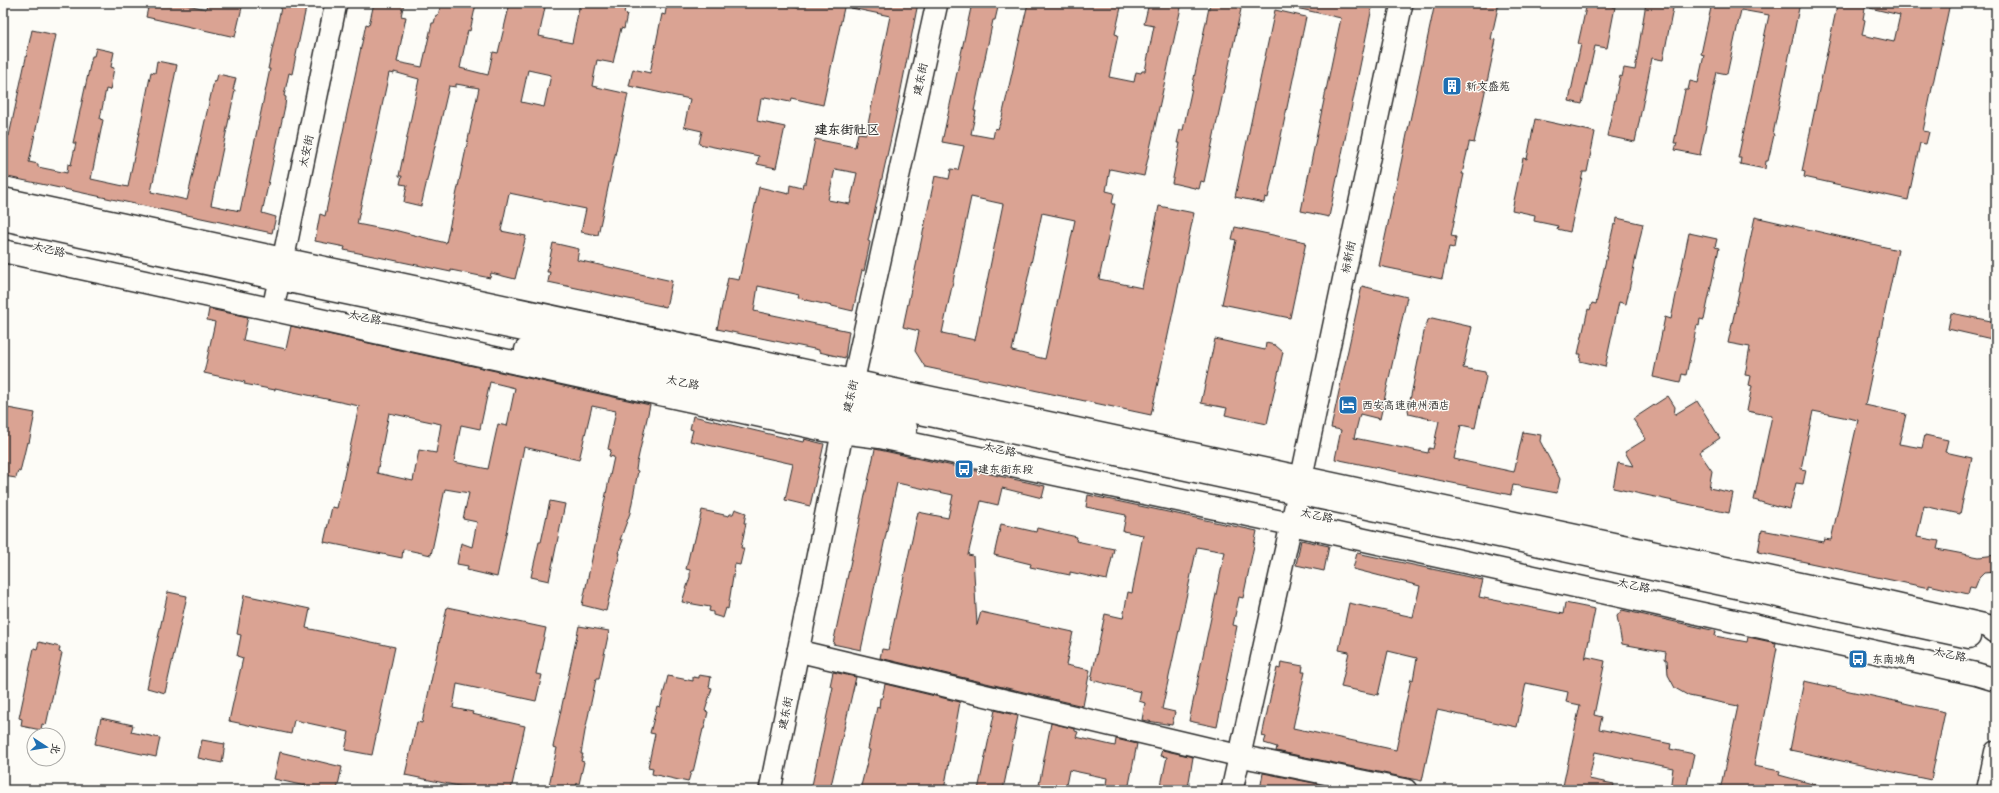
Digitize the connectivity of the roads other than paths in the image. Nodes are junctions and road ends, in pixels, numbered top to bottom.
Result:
1 (336, 3) edge
2 (937, 3) edge
3 (1402, 3) edge
4 (3, 199) edge
5 (3, 219) edge
6 (3, 238) edge
7 (3, 251) edge
8 (279, 279) junction
9 (848, 407) junction
10 (1297, 501) junction
11 (1996, 632) edge
12 (1996, 643) edge
13 (798, 651) junction
14 (1996, 664) edge
15 (1996, 680) edge
16 (1996, 752) edge
17 (1240, 756) junction
18 (770, 790) edge
19 (1232, 790) edge
20 (1406, 790) edge
21 (1988, 790) edge

1 - 8 street, 太安街
2 - 9 street, 建东街
3 - 10 street, 标新街
4 - 8 main road
5 - 8 main road, 太乙路
6 - 8 main road, 太乙路
7 - 9 main road
8 - 9 main road, 太乙路
8 - 9 main road
9 - 10 main road
9 - 10 main road, 太乙路
9 - 13 street, 建东街
10 - 11 main road
10 - 12 main road, 太乙路
10 - 14 main road, 太乙路
10 - 15 main road
10 - 17 street, 标新街
13 - 17 street
13 - 18 street, 建东街
16 - 21 main road
17 - 19 street, 标新街
17 - 20 street

